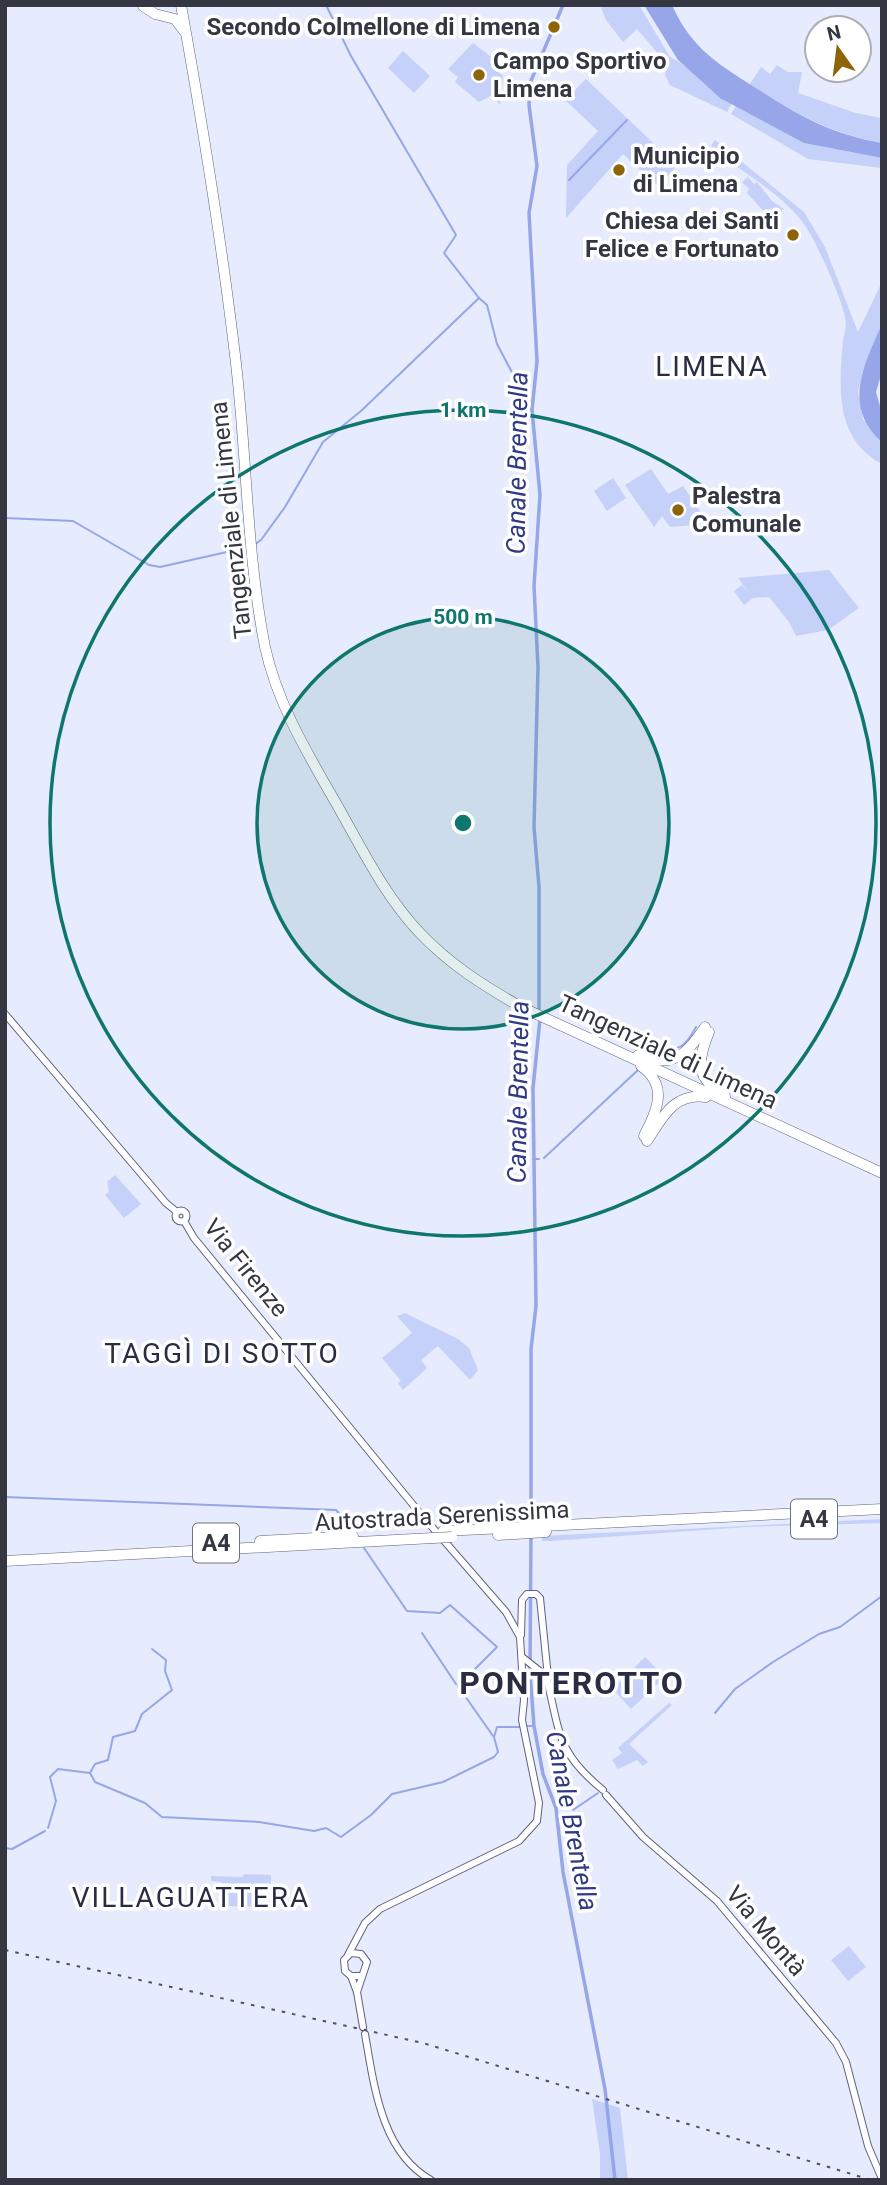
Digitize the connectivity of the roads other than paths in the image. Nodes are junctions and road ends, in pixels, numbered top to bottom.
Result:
1 (173, 5) edge
2 (183, 5) edge
3 (143, 6) edge
4 (155, 14) junction
5 (189, 48) junction
6 (254, 543) junction
7 (5, 1014) edge
8 (605, 1044) junction
9 (746, 1110) junction
10 (875, 1168) edge
11 (882, 1509) edge
12 (882, 1516) edge
13 (541, 1529) junction
14 (439, 1534) junction
15 (5, 1554) edge
16 (5, 1561) edge
17 (523, 1618) junction
18 (512, 1620) junction
19 (521, 1639) junction
20 (544, 1651) junction
21 (520, 1652) junction
22 (531, 1665) junction
23 (522, 1676) junction
24 (549, 1686) junction
25 (357, 1937) junction
26 (361, 1954) junction
27 (348, 1955) junction
28 (351, 1976) junction
29 (361, 1976) junction
30 (357, 1992) junction
31 (882, 2179) edge
32 (431, 2180) edge

1 - 4 highway
2 - 5 highway, Tangenziale di Limena
2 - 6 highway, Tangenziale di Limena
3 - 4 highway
4 - 5 highway
5 - 6 highway, Tangenziale di Limena
6 - 8 highway, Tangenziale di Limena
7 - 14 main road, Via Firenze
8 - 9 highway, Tangenziale di Limena
8 - 9 highway
8 - 9 highway
9 - 10 highway, Tangenziale di Limena
11 - 13 highway, Autostrada Serenissima / A4
12 - 13 highway, Autostrada Serenissima / A4
13 - 14 highway, Autostrada Serenissima / A4
14 - 15 highway, Autostrada Serenissima / A4
14 - 16 highway, Autostrada Serenissima / A4
14 - 18 main road, Via Firenze
17 - 18 main road
17 - 19 main road
17 - 20 main road
18 - 19 main road, Via Firenze
19 - 21 main road
20 - 22 main road
20 - 24 main road
21 - 22 main road, Via Montà
21 - 23 main road
22 - 23 main road
22 - 24 main road, Via Montà
23 - 25 main road
24 - 31 main road, Via Montà
25 - 26 main road
25 - 27 main road
26 - 27 main road
26 - 29 main road
27 - 28 main road
28 - 29 main road
28 - 30 main road
29 - 30 main road
30 - 32 main road

